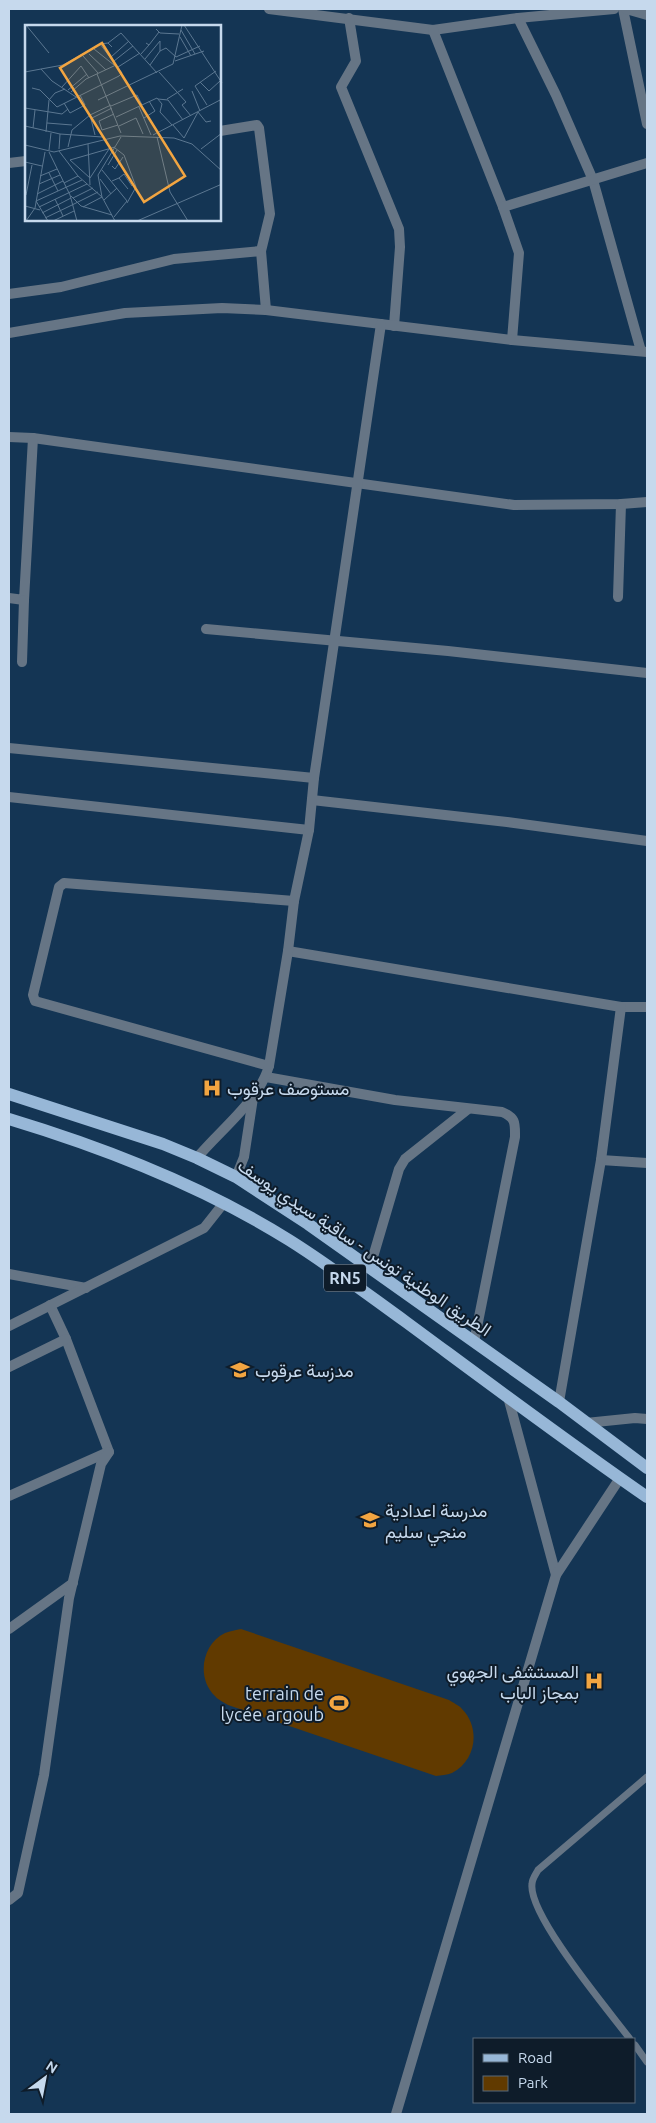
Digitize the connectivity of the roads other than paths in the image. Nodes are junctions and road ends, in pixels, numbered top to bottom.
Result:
1 (269, 9) edge
2 (614, 9) edge
3 (624, 9) edge
4 (647, 16) edge
5 (349, 18) junction
6 (518, 18) junction
7 (433, 30) junction
8 (647, 124) edge
9 (221, 131) edge
10 (25, 160) edge
11 (9, 163) edge
12 (647, 163) edge
13 (593, 180) junction
14 (503, 207) junction
15 (261, 251) junction
16 (9, 294) edge
17 (266, 310) junction
18 (381, 324) junction
19 (394, 326) junction
20 (9, 333) edge
21 (512, 340) junction
22 (644, 351) edge
23 (9, 437) edge
24 (34, 438) junction
25 (356, 482) junction
26 (647, 502) edge
27 (621, 504) junction
28 (618, 596) dead end
29 (9, 598) edge
30 (24, 600) junction
31 (206, 628) dead end
32 (335, 640) junction
33 (22, 662) dead end
34 (647, 673) edge
35 (9, 748) edge
36 (314, 778) junction
37 (9, 797) edge
38 (312, 800) junction
39 (309, 830) junction
40 (647, 841) edge
41 (294, 901) junction
42 (288, 951) junction
43 (621, 1007) junction
44 (647, 1007) edge
45 (269, 1066) junction
46 (266, 1077) junction
47 (9, 1094) edge
48 (254, 1097) junction
49 (468, 1109) junction
50 (9, 1119) edge
51 (196, 1158) junction
52 (601, 1160) junction
53 (647, 1163) edge
54 (236, 1177) junction
55 (223, 1204) junction
56 (366, 1266) junction
57 (9, 1274) edge
58 (86, 1288) junction
59 (399, 1289) junction
60 (50, 1305) junction
61 (386, 1308) junction
62 (9, 1326) edge
63 (66, 1339) junction
64 (474, 1342) junction
65 (9, 1367) edge
66 (508, 1397) junction
67 (559, 1402) junction
68 (647, 1419) edge
69 (586, 1423) junction
70 (109, 1452) junction
71 (647, 1468) edge
72 (620, 1478) junction
73 (9, 1496) edge
74 (647, 1497) edge
75 (556, 1575) junction
76 (73, 1583) junction
77 (9, 1629) edge
78 (647, 1777) edge
79 (9, 1900) edge
80 (629, 2038) edge
81 (636, 2046) edge
82 (647, 2062) edge
83 (396, 2114) edge

1 - 5 street
2 - 6 street
3 - 4 street
3 - 8 street
5 - 7 street
5 - 19 street
6 - 7 street
6 - 13 street
7 - 14 street
9 - 15 street
10 - 11 street
12 - 13 street
13 - 14 street
13 - 22 street
14 - 21 street
15 - 16 street
15 - 17 street
17 - 18 street
17 - 20 street
18 - 19 street
18 - 25 street
19 - 21 street
21 - 22 street
23 - 24 street
24 - 25 street
24 - 30 street
25 - 27 street
25 - 32 street
26 - 27 street
27 - 28 street
29 - 30 street
30 - 33 street
31 - 32 street
32 - 34 street
32 - 36 street
35 - 36 street
36 - 38 street
37 - 39 street
38 - 39 street
38 - 40 street
39 - 41 street
41 - 42 street
41 - 45 street
42 - 43 street
42 - 45 street
43 - 44 street
43 - 52 street
45 - 46 street
46 - 48 street
46 - 49 street
47 - 51 main road, الطريق الوطنية تونس - ساقية سيدي يوسف / RN5
48 - 51 street
48 - 54 street
49 - 56 street
49 - 64 street
50 - 55 main road, الطريق الوطنية تونس - ساقية سيدي يوسف / RN5
51 - 54 main road, الطريق الوطنية تونس - ساقية سيدي يوسف / RN5
52 - 53 street
52 - 67 street
54 - 56 main road, الطريق الوطنية تونس - ساقية سيدي يوسف / RN5
55 - 58 street
55 - 61 main road, الطريق الوطنية تونس - ساقية سيدي يوسف / RN5
56 - 59 main road, الطريق الوطنية تونس - ساقية سيدي يوسف / RN5
57 - 58 street
58 - 60 street
59 - 61 main road
59 - 64 main road, الطريق الوطنية تونس - ساقية سيدي يوسف / RN5
60 - 62 street
60 - 63 street
61 - 66 main road, الطريق الوطنية تونس - ساقية سيدي يوسف / RN5
63 - 65 street
63 - 70 street
64 - 67 main road, الطريق الوطنية تونس - ساقية سيدي يوسف / RN5
66 - 72 main road, الطريق الوطنية تونس - ساقية سيدي يوسف / RN5
66 - 75 street
67 - 69 main road, الطريق الوطنية تونس - ساقية سيدي يوسف / RN5
68 - 69 street
69 - 71 main road, الطريق الوطنية تونس - ساقية سيدي يوسف / RN5
70 - 73 street
70 - 76 street
72 - 74 main road, الطريق الوطنية تونس - ساقية سيدي يوسف / RN5
72 - 75 street
75 - 83 street
76 - 77 street
76 - 79 street
78 - 80 lane
81 - 82 lane

